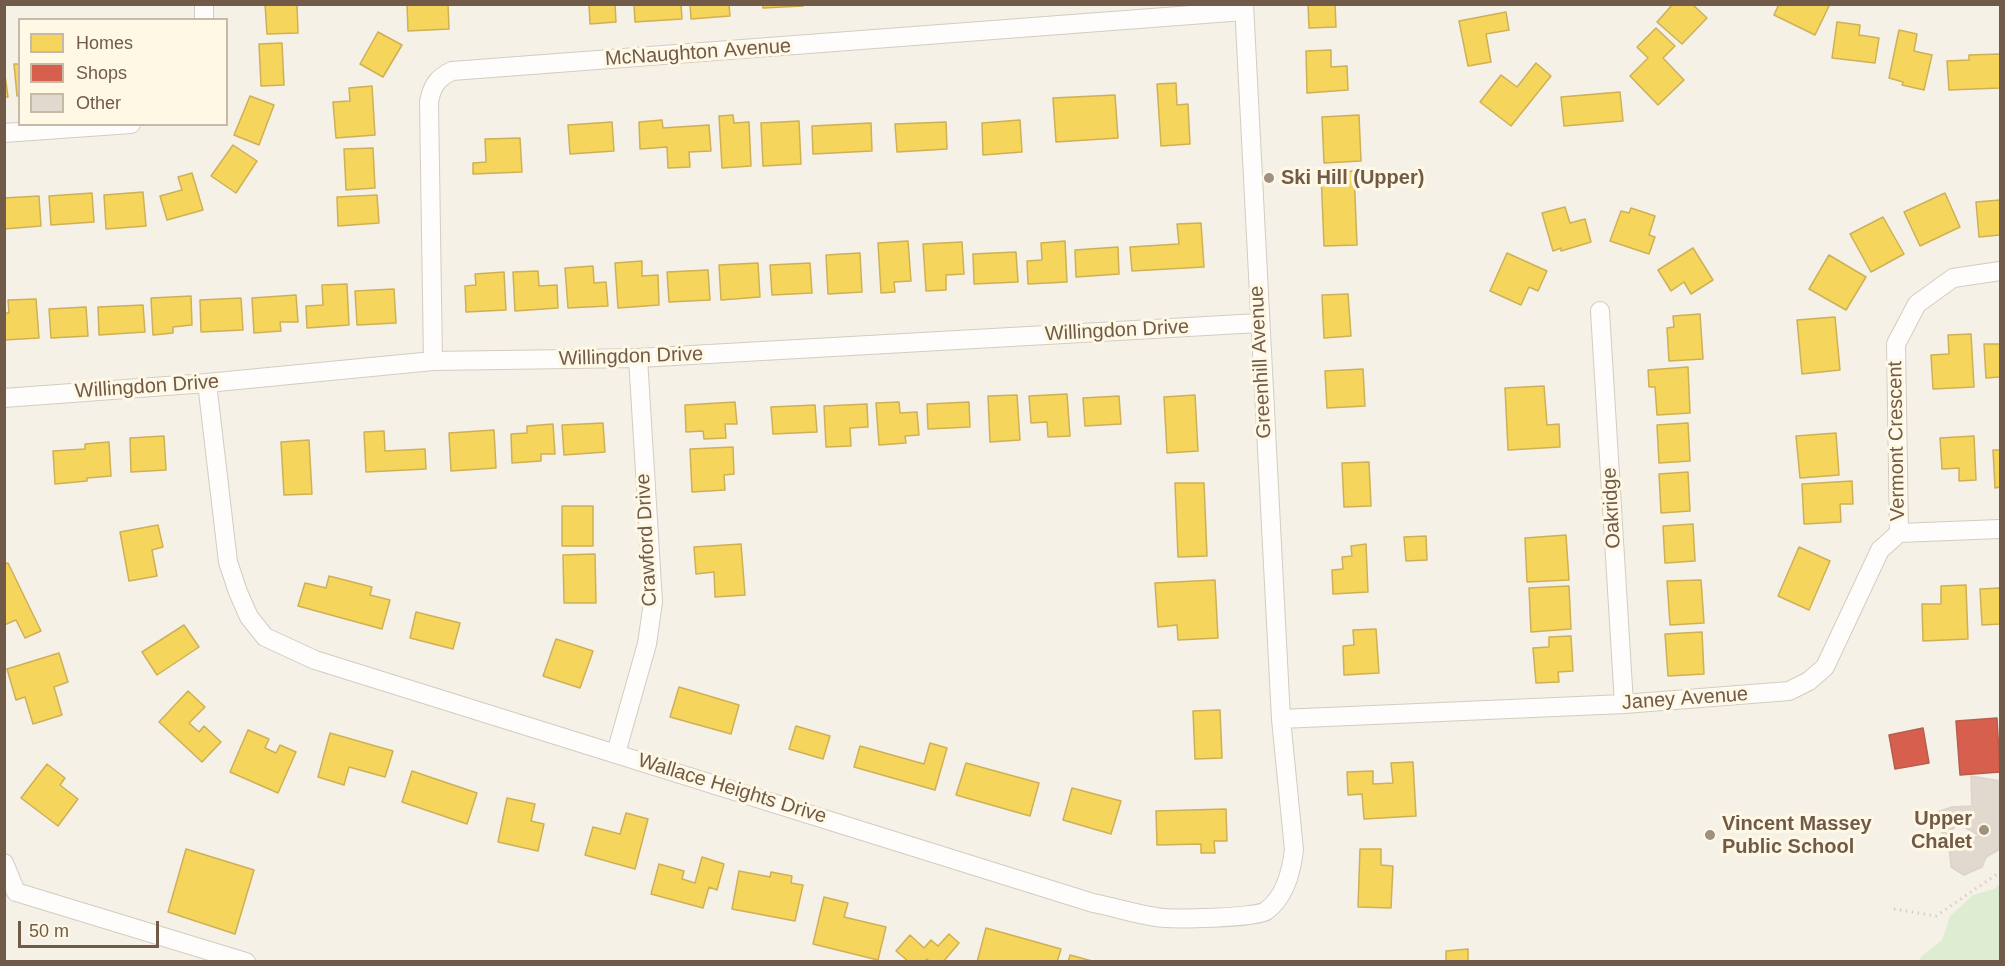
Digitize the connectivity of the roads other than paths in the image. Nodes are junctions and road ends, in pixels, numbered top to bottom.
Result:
1 (1244, 8) edge
2 (103, 126) edge
3 (4, 133) edge
4 (2001, 271) edge
5 (1600, 311) dead end
6 (1259, 323) junction
7 (638, 358) junction
8 (433, 361) junction
9 (207, 383) junction
10 (4, 398) edge
11 (2001, 529) edge
12 (1899, 533) junction
13 (1624, 704) junction
14 (1281, 719) junction
15 (616, 753) junction
16 (4, 863) edge
17 (246, 962) edge

1 - 6 street, Greenhill Avenue
1 - 8 street, McNaughton Avenue
2 - 3 street
4 - 12 street, Vermont Crescent
5 - 13 street, Oakridge
6 - 7 street, Willingdon Drive
6 - 14 street, Greenhill Avenue
7 - 8 street, Willingdon Drive
7 - 15 street, Crawford Drive
8 - 9 street, Willingdon Drive
9 - 10 street, Willingdon Drive
9 - 15 street, Wallace Heights Drive
11 - 12 street
12 - 13 street, Janey Avenue
13 - 14 street, Janey Avenue
14 - 15 street, Wallace Heights Drive
16 - 17 street

